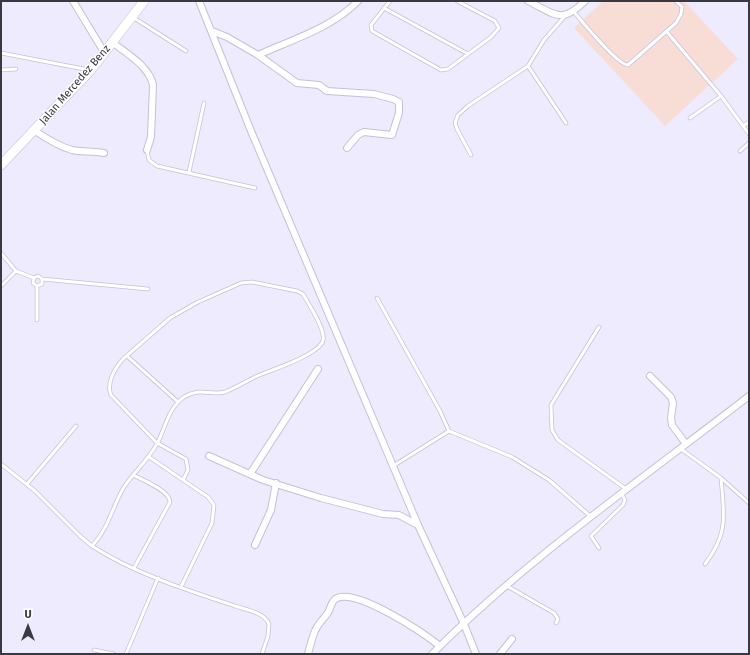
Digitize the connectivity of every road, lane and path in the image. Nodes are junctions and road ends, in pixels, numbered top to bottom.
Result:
1 (73, 1) edge
2 (144, 1) edge
3 (199, 1) edge
4 (358, 1) edge
5 (390, 1) edge
6 (457, 1) edge
7 (528, 1) edge
8 (585, 1) edge
9 (676, 1) edge
10 (384, 8) junction
11 (574, 12) junction
12 (565, 16) junction
13 (131, 17) junction
14 (212, 31) junction
15 (667, 32) junction
16 (112, 42) junction
17 (186, 51) dead end
18 (104, 52) junction
19 (1, 53) edge
20 (468, 54) junction
21 (258, 55) junction
22 (528, 66) junction
23 (16, 69) dead end
24 (1, 70) edge
25 (91, 70) junction
26 (721, 96) junction
27 (204, 103) dead end
28 (690, 118) dead end
29 (749, 122) edge
30 (566, 123) dead end
31 (744, 126) junction
32 (35, 131) junction
33 (749, 134) edge
34 (749, 144) edge
35 (347, 148) dead end
36 (146, 150) joint
37 (740, 151) dead end
38 (104, 153) dead end
39 (471, 155) dead end
40 (1, 165) edge
41 (189, 172) junction
42 (255, 188) dead end
43 (1, 253) edge
44 (16, 271) junction
45 (34, 278) junction
46 (42, 279) junction
47 (1, 286) edge
48 (37, 286) junction
49 (148, 289) dead end
50 (377, 298) dead end
51 (37, 320) dead end
52 (599, 327) dead end
53 (127, 356) junction
54 (318, 369) dead end
55 (650, 376) dead end
56 (749, 396) edge
57 (178, 402) junction
58 (76, 426) dead end
59 (448, 431) junction
60 (157, 443) junction
61 (686, 444) junction
62 (681, 449) junction
63 (209, 456) dead end
64 (149, 457) junction
65 (1, 464) edge
66 (393, 466) junction
67 (133, 474) junction
68 (250, 474) junction
69 (721, 478) junction
70 (183, 480) junction
71 (276, 483) junction
72 (27, 484) junction
73 (624, 491) junction
74 (749, 503) edge
75 (590, 517) junction
76 (418, 524) junction
77 (256, 544) dead end
78 (92, 546) junction
79 (599, 548) dead end
80 (705, 564) dead end
81 (134, 568) junction
82 (158, 578) junction
83 (507, 586) junction
84 (182, 587) junction
85 (556, 623) dead end
86 (464, 624) junction
87 (512, 640) dead end
88 (440, 646) junction
89 (94, 650) dead end
90 (114, 654) edge
91 (126, 654) edge
92 (262, 654) edge
93 (308, 654) edge
94 (432, 654) edge
95 (476, 654) edge
96 (500, 654) edge

1 - 18 street
2 - 13 main road, Jalan Mercedez Benz
3 - 14 street
4 - 21 street
5 - 10 lane
6 - 20 lane
7 - 12 street
8 - 11 street
9 - 15 lane
10 - 20 lane
10 - 20 lane
11 - 12 street
11 - 15 lane
12 - 22 lane
13 - 16 main road, Jalan Mercedez Benz
13 - 17 lane
14 - 21 street
14 - 66 street
15 - 26 lane
16 - 18 main road, Jalan Mercedez Benz
16 - 36 street
18 - 25 main road, Jalan Mercedez Benz
19 - 25 lane
21 - 35 street
22 - 30 lane
22 - 39 lane
23 - 24 lane
25 - 32 main road, Jalan Mercedez Benz
26 - 28 lane
26 - 31 lane
27 - 41 lane
29 - 31 lane
31 - 33 lane
32 - 38 street
32 - 40 main road, Jalan Mercedez Benz
34 - 37 lane
36 - 41 lane
41 - 42 lane
43 - 44 lane
44 - 45 lane
44 - 47 lane
45 - 46 lane
45 - 48 lane
46 - 48 lane
46 - 49 lane
48 - 51 lane
50 - 59 lane
52 - 73 lane
53 - 57 lane
53 - 57 lane
53 - 60 lane
54 - 68 street
55 - 61 street
56 - 61 street
57 - 60 lane
58 - 72 lane
59 - 66 lane
59 - 75 lane
60 - 64 lane
60 - 70 lane
61 - 62 street
62 - 69 lane
62 - 73 street
63 - 68 street
64 - 67 lane
64 - 70 lane
65 - 72 lane
66 - 76 street
67 - 78 lane
67 - 81 lane
68 - 71 street
69 - 74 lane
69 - 80 lane
70 - 84 lane
71 - 76 street
71 - 77 street
72 - 78 lane
73 - 75 street
73 - 79 lane
75 - 83 street
76 - 86 street
78 - 81 lane
81 - 82 lane
82 - 84 lane
82 - 91 lane
83 - 85 lane
83 - 86 street
84 - 92 lane
86 - 88 street
86 - 95 street
87 - 96 street
88 - 93 street
88 - 94 street
89 - 90 lane

